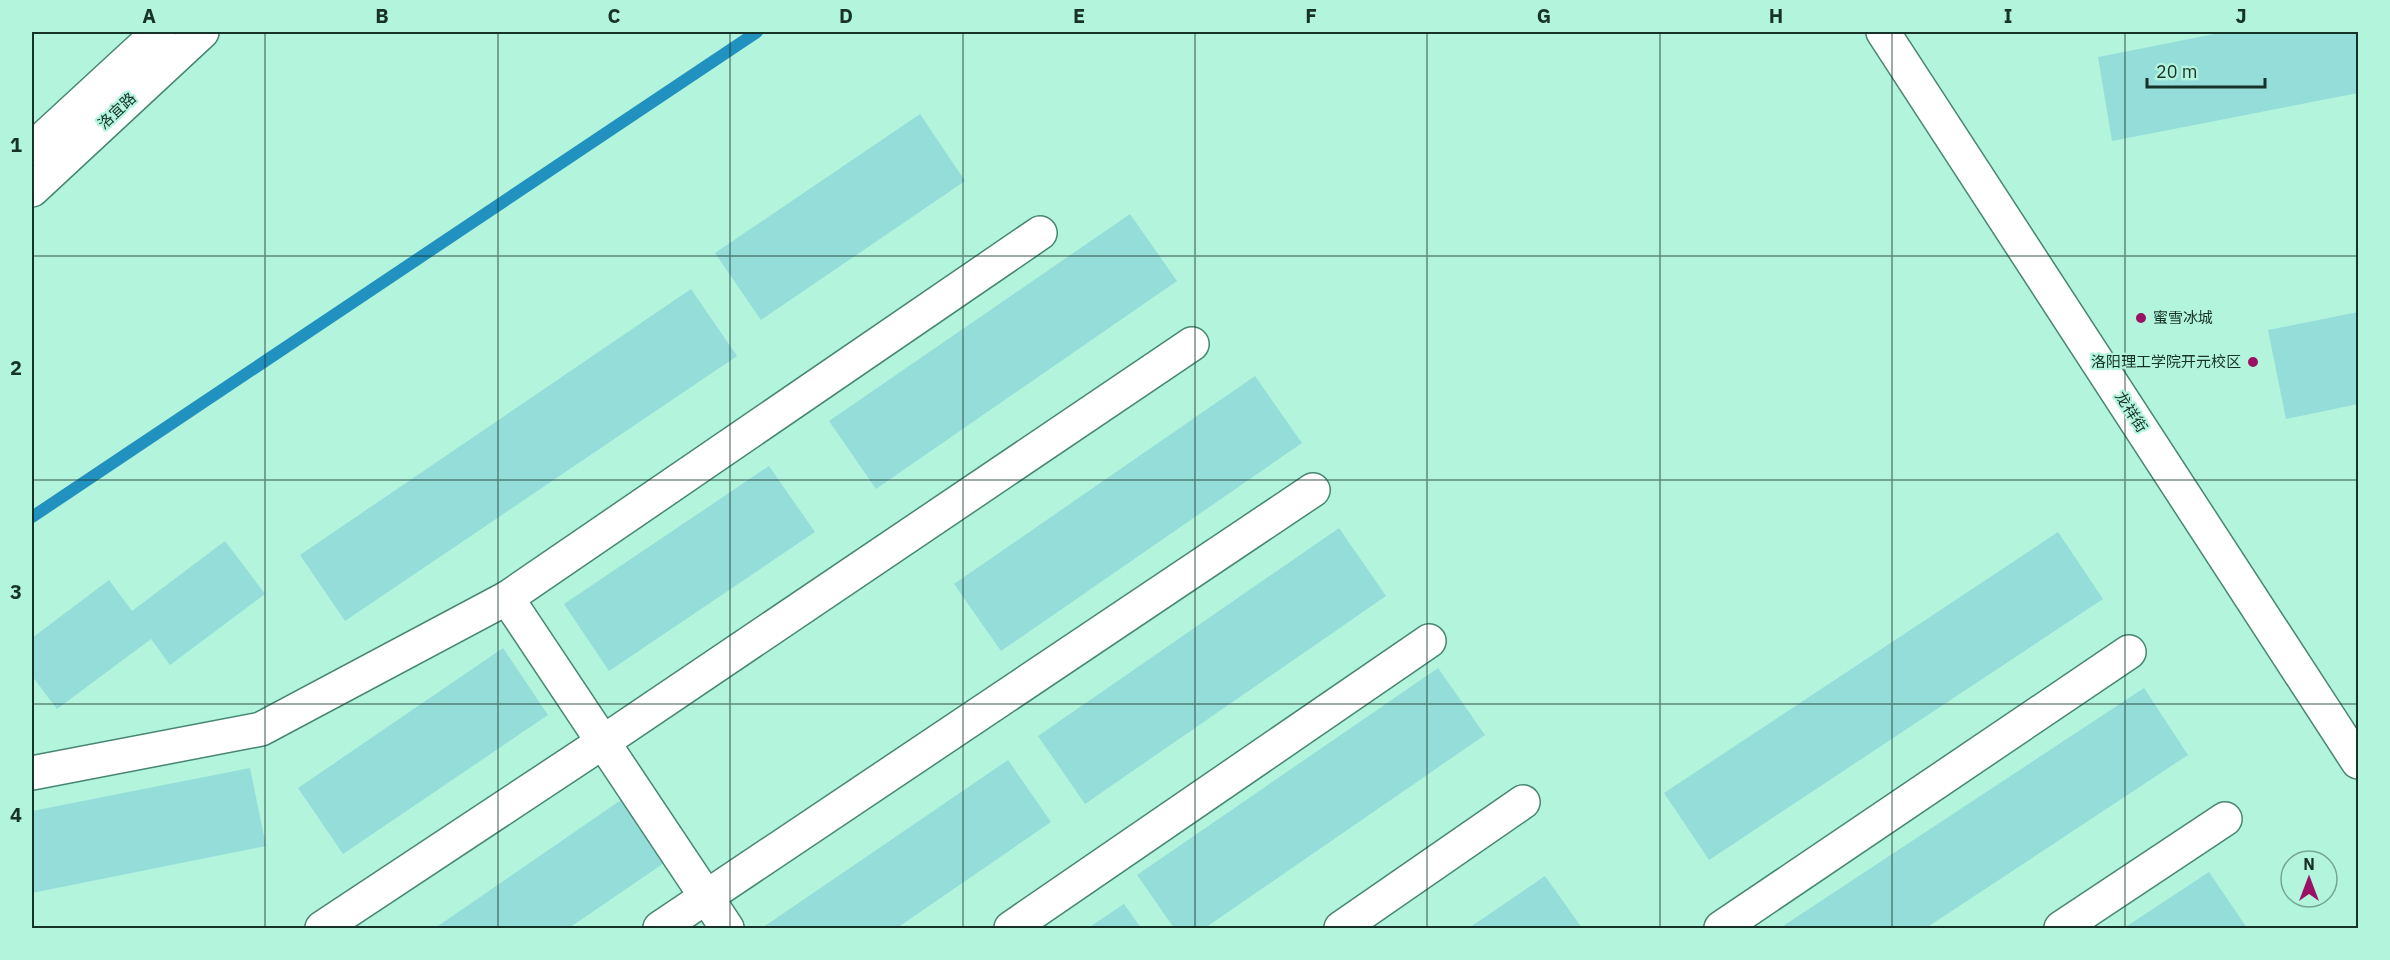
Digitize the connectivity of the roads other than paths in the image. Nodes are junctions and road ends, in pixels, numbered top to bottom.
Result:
1 (159, 32) edge
2 (202, 32) edge
3 (1883, 32) edge
4 (32, 149) edge
5 (32, 190) edge
6 (1040, 233) dead end
7 (1192, 344) dead end
8 (1313, 490) dead end
9 (507, 598) junction
10 (1429, 640) dead end
11 (2129, 652) dead end
12 (603, 742) junction
13 (2358, 762) edge
14 (32, 773) edge
15 (1523, 802) dead end
16 (2225, 819) dead end
17 (706, 897) junction
18 (322, 928) edge
19 (660, 928) edge
20 (727, 928) edge
21 (1011, 928) edge
22 (1341, 928) edge
23 (1721, 928) edge
24 (2061, 928) edge

1 - 4 street, 洛宜路
2 - 5 street, 洛宜路
3 - 13 street, 龙祥街
6 - 9 street
7 - 12 street
8 - 17 street
9 - 12 street
9 - 14 street
10 - 21 street
11 - 23 street
12 - 17 street
12 - 18 street
15 - 22 street
16 - 24 street
17 - 19 street
17 - 20 street

